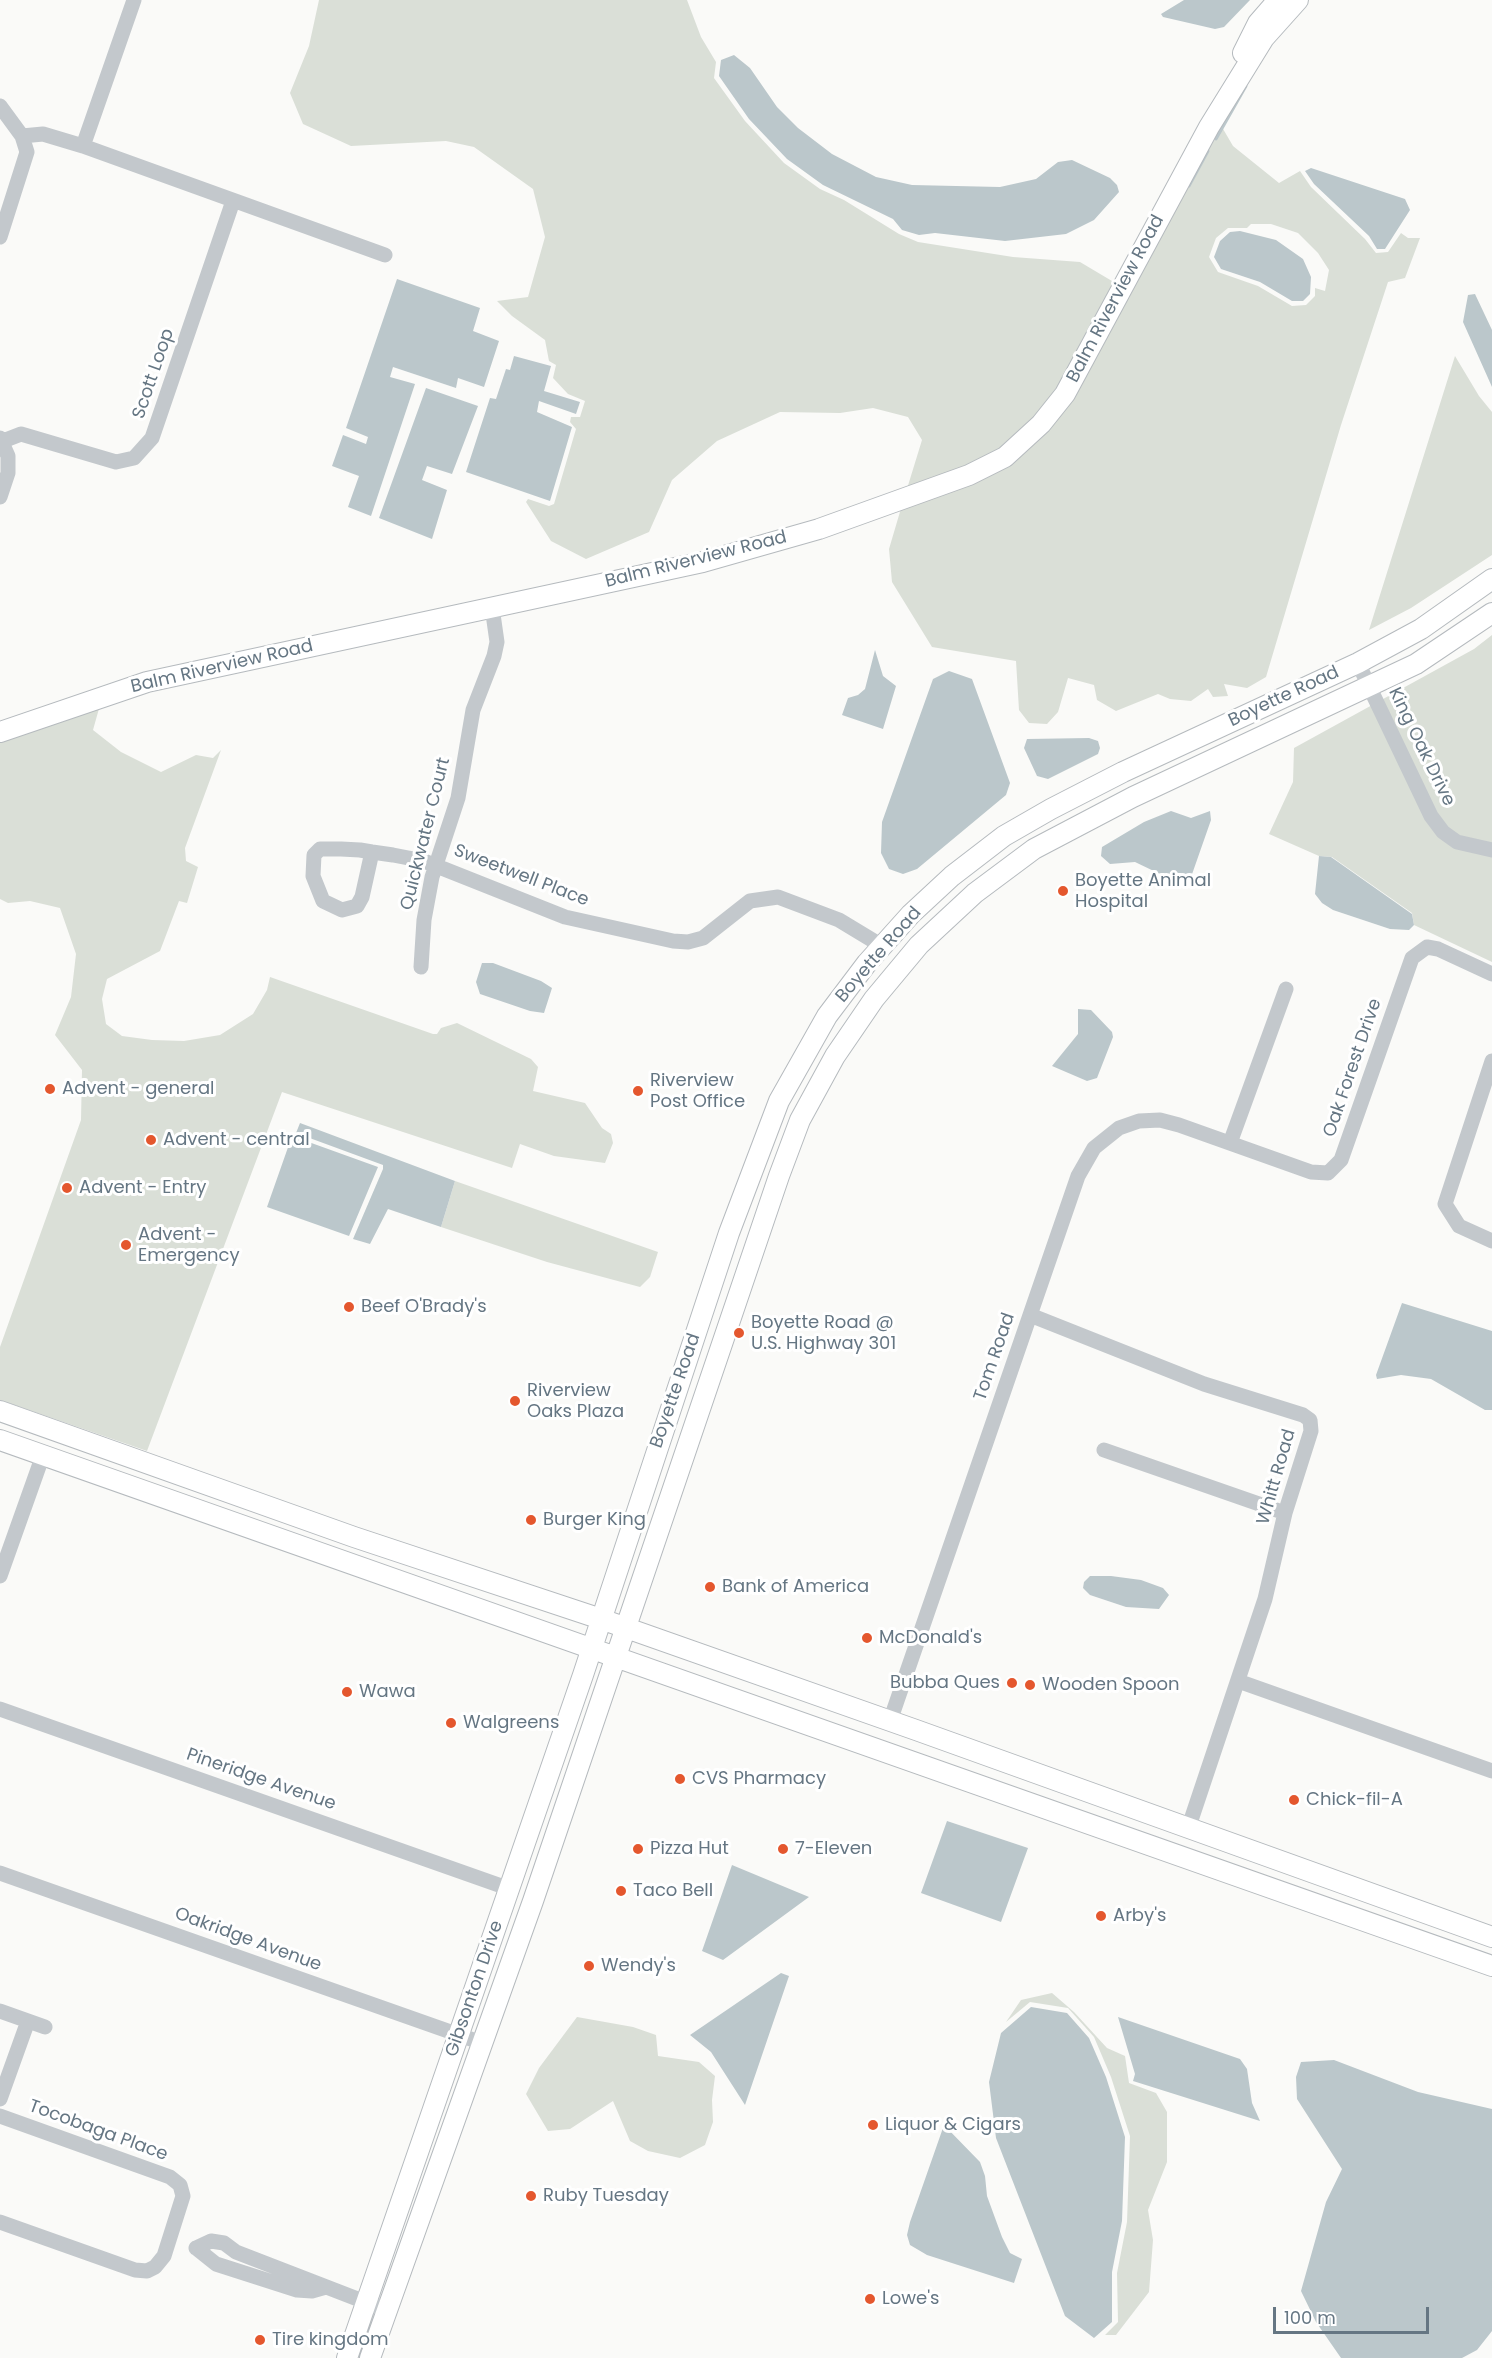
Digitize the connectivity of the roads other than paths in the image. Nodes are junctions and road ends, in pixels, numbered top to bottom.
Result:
1 (134, 0) edge
2 (1278, 0) edge
3 (1298, 0) edge
4 (0, 106) edge
5 (1209, 127) junction
6 (22, 136) junction
7 (84, 146) junction
8 (233, 201) junction
9 (0, 237) edge
10 (385, 255) dead end
11 (2, 439) edge
12 (0, 497) edge
13 (1492, 579) edge
14 (492, 607) junction
15 (1492, 613) edge
16 (1358, 663) junction
17 (1370, 687) junction
18 (0, 732) edge
19 (1492, 849) edge
20 (372, 852) junction
21 (435, 865) junction
22 (882, 946) junction
23 (421, 967) dead end
24 (1492, 974) edge
25 (1286, 989) dead end
26 (1492, 1061) edge
27 (1230, 1143) junction
28 (1492, 1241) edge
29 (1030, 1315) junction
30 (0, 1411) edge
31 (52, 1429) junction
32 (0, 1440) edge
33 (1104, 1450) dead end
34 (43, 1455) junction
35 (179, 1504) junction
36 (1285, 1513) junction
37 (354, 1537) junction
38 (0, 1576) edge
39 (601, 1619) junction
40 (626, 1628) junction
41 (592, 1649) junction
42 (616, 1658) junction
43 (1238, 1681) junction
44 (0, 1709) edge
45 (890, 1721) junction
46 (930, 1768) junction
47 (1492, 1771) edge
48 (1188, 1829) junction
49 (1182, 1857) junction
50 (0, 1873) edge
51 (510, 1889) junction
52 (1488, 1932) edge
53 (1466, 1956) junction
54 (1492, 1958) edge
55 (1492, 1966) edge
56 (0, 2011) edge
57 (28, 2021) junction
58 (45, 2027) dead end
59 (458, 2035) junction
60 (482, 2043) junction
61 (0, 2099) edge
62 (0, 2116) edge
63 (0, 2222) edge
64 (170, 2239) junction
65 (196, 2248) junction
66 (326, 2287) junction
67 (366, 2301) junction
68 (387, 2310) junction
69 (347, 2358) edge
70 (370, 2358) edge

1 - 7 street
2 - 5 main road, Balm Riverview Road
3 - 5 main road, Balm Riverview Road
4 - 6 street
5 - 14 main road, Balm Riverview Road
6 - 7 street
6 - 9 street
7 - 8 street
8 - 10 street
8 - 11 street, Scott Loop
11 - 12 street
13 - 16 main road, Boyette Road
14 - 18 main road, Balm Riverview Road
14 - 21 street, Quickwater Court
15 - 17 main road, Boyette Road
16 - 17 street, King Oak Drive
16 - 22 main road, Boyette Road
17 - 19 street, King Oak Drive
17 - 40 main road, Boyette Road
20 - 20 street, Sweetwell Place
20 - 21 street, Sweetwell Place
21 - 22 street, Sweetwell Place
21 - 23 street, Quickwater Court
22 - 39 main road, Boyette Road
24 - 27 street, Oak Forest Drive
25 - 27 street
26 - 28 street
27 - 29 street, Tom Road
29 - 36 street, Whitt Road
29 - 45 street, Tom Road
30 - 31 main road
31 - 34 main road
31 - 37 main road
32 - 34 main road
33 - 36 street
34 - 35 main road
34 - 38 street
35 - 37 main road
35 - 41 main road
36 - 43 street, Whitt Road
37 - 39 main road
39 - 40 main road
39 - 41 main road, Gibsonton Drive
40 - 42 main road, Boyette Road
40 - 45 main road
41 - 42 main road
41 - 51 main road, Gibsonton Drive
42 - 46 main road
42 - 60 main road, Gibsonton Drive
43 - 47 street
43 - 48 street, Whitt Road
44 - 51 street, Pineridge Avenue
45 - 48 main road
46 - 48 main road
46 - 49 main road
48 - 52 main road
49 - 52 main road
49 - 53 main road
50 - 59 street, Oakridge Avenue
51 - 59 main road, Gibsonton Drive
53 - 54 main road
53 - 55 main road
56 - 57 street
57 - 58 street
57 - 61 street
59 - 60 street, Oakridge Avenue
59 - 67 main road, Gibsonton Drive
60 - 68 main road, Gibsonton Drive
62 - 64 street, Tocobaga Place
63 - 64 street, Tocobaga Place
64 - 65 street
65 - 66 street
65 - 66 street
66 - 67 street
67 - 68 street
67 - 69 main road, Gibsonton Drive
68 - 70 main road, Gibsonton Drive

